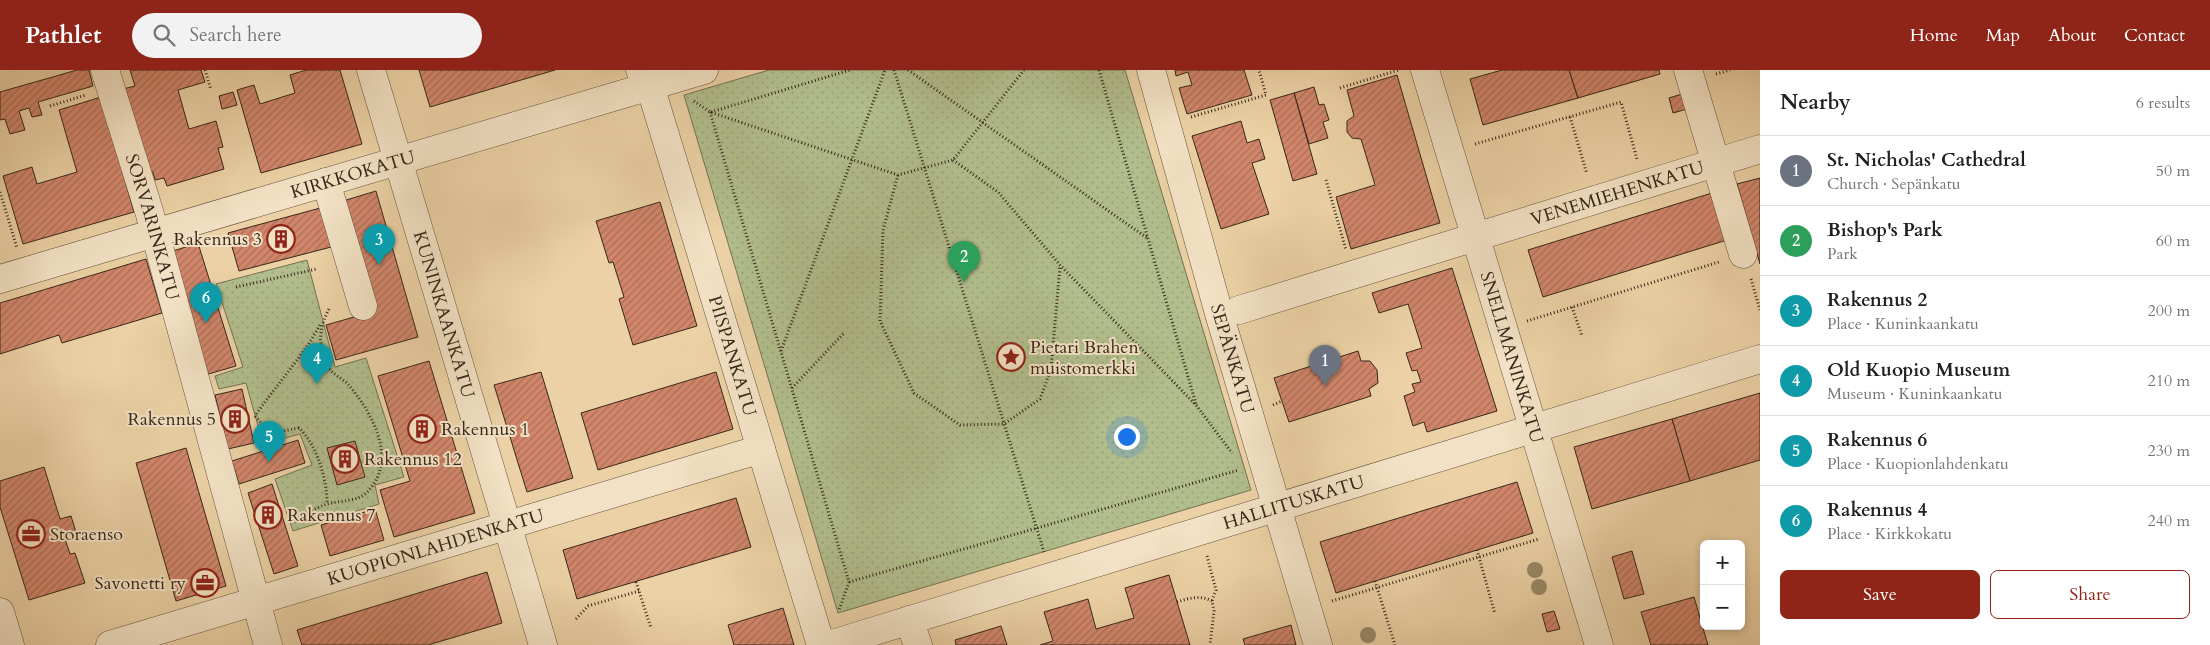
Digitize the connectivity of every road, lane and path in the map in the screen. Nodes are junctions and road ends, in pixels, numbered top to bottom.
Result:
1 (205, 70) edge
2 (371, 70) edge
3 (704, 70) edge
4 (850, 70) edge
5 (885, 70) edge
6 (894, 70) edge
7 (908, 70) edge
8 (1024, 70) edge
9 (1099, 70) edge
10 (1151, 70) edge
11 (1259, 70) edge
12 (1400, 70) edge
13 (1425, 70) edge
14 (1688, 70) edge
15 (645, 78) edge
16 (108, 79) edge
17 (1340, 88) dead end
18 (211, 90) dead end
19 (691, 99) dead end
20 (50, 106) dead end
21 (710, 112) junction
22 (1190, 117) dead end
23 (1570, 117) junction
24 (983, 121) junction
25 (1474, 145) dead end
26 (1760, 149) edge
27 (398, 160) junction
28 (852, 160) junction
29 (952, 160) junction
30 (1638, 162) dead end
31 (1716, 163) junction
32 (924, 168) junction
33 (898, 175) junction
34 (1588, 177) dead end
35 (1326, 180) dead end
36 (326, 182) junction
37 (0, 192) edge
38 (155, 233) junction
39 (1148, 238) junction
40 (1476, 238) junction
41 (18, 251) dead end
42 (1743, 254) junction
43 (1348, 257) dead end
44 (1060, 265) junction
45 (317, 269) dead end
46 (0, 279) edge
47 (236, 287) dead end
48 (363, 306) dead end
49 (1572, 307) junction
50 (329, 309) dead end
51 (1239, 310) dead end
52 (1760, 310) edge
53 (1522, 323) dead end
54 (321, 325) junction
55 (845, 332) dead end
56 (1582, 336) dead end
57 (781, 352) junction
58 (1760, 359) edge
59 (792, 388) junction
60 (1196, 405) junction
61 (1004, 424) junction
62 (1533, 429) junction
63 (761, 449) junction
64 (1238, 461) dead end
65 (1243, 469) dead end
66 (327, 504) junction
67 (1277, 508) junction
68 (294, 522) dead end
69 (507, 525) junction
70 (1036, 528) junction
71 (1547, 536) dead end
72 (1477, 550) dead end
73 (1044, 552) dead end
74 (1206, 553) dead end
75 (1479, 557) junction
76 (1375, 581) dead end
77 (636, 582) dead end
78 (849, 582) junction
79 (1377, 588) junction
80 (639, 591) junction
81 (255, 601) junction
82 (1212, 601) junction
83 (1177, 602) dead end
84 (1331, 602) dead end
85 (0, 612) edge
86 (838, 613) dead end
87 (1495, 614) dead end
88 (576, 619) dead end
89 (909, 620) junction
90 (651, 628) dead end
91 (10, 645) edge
92 (110, 645) edge
93 (268, 645) edge
94 (543, 645) edge
95 (821, 645) edge
96 (829, 645) edge
97 (918, 645) edge
98 (1210, 645) edge
99 (1318, 645) edge
100 (1396, 645) edge
101 (1599, 645) edge

1 - 18 path
2 - 27 street, KUNINKAANKATU
3 - 15 street, KIRKKOKATU
4 - 21 path
5 - 28 path
6 - 32 path
7 - 24 path
8 - 24 path
9 - 39 path
10 - 67 street, SEPÄNKATU
11 - 22 path
12 - 17 path
13 - 40 street, SNELLMANINKATU
14 - 31 street
15 - 27 street, KIRKKOKATU
15 - 63 street, PIISPANKATU
16 - 20 path
16 - 38 street, SORVARINKATU
19 - 21 path
21 - 28 path
21 - 57 path
23 - 25 path
23 - 30 path
23 - 34 path
24 - 29 path
24 - 39 path
26 - 31 street, VENEMIEHENKATU
27 - 36 street, KIRKKOKATU
27 - 69 street, KUNINKAANKATU
28 - 33 path
28 - 57 path
29 - 32 path
29 - 44 path
31 - 40 street, VENEMIEHENKATU
31 - 42 street
32 - 33 path
32 - 61 path
33 - 61 path
35 - 43 path
36 - 38 street, KIRKKOKATU
36 - 48 street
37 - 41 path
38 - 46 street, KIRKKOKATU
38 - 81 street, SORVARINKATU
39 - 60 path
40 - 51 street, VENEMIEHENKATU
40 - 62 street, SNELLMANINKATU
42 - 49 path
42 - 52 path
44 - 60 path
44 - 61 path
45 - 47 path
49 - 53 path
49 - 56 path
50 - 54 path
54 - 66 path
54 - 66 path
55 - 59 path
57 - 59 path
58 - 62 street, HALLITUSKATU
59 - 78 path
60 - 64 path
61 - 70 path
62 - 67 street, HALLITUSKATU
62 - 101 street, SNELLMANINKATU
63 - 69 street, KUOPIONLAHDENKATU
63 - 95 street, PIISPANKATU
65 - 70 path
66 - 68 path
67 - 89 street, HALLITUSKATU
67 - 99 street, SEPÄNKATU
69 - 81 street, KUOPIONLAHDENKATU
69 - 94 street, KUNINKAANKATU
70 - 73 path
70 - 78 path
71 - 75 path
72 - 75 path
74 - 82 path
75 - 79 path
75 - 87 path
76 - 79 path
77 - 80 path
78 - 86 path
79 - 84 path
79 - 100 path
80 - 88 path
80 - 90 path
81 - 92 street, KUOPIONLAHDENKATU
81 - 93 street, SORVARINKATU
82 - 83 path
82 - 98 path
85 - 91 street
89 - 96 street, HALLITUSKATU
89 - 97 street

